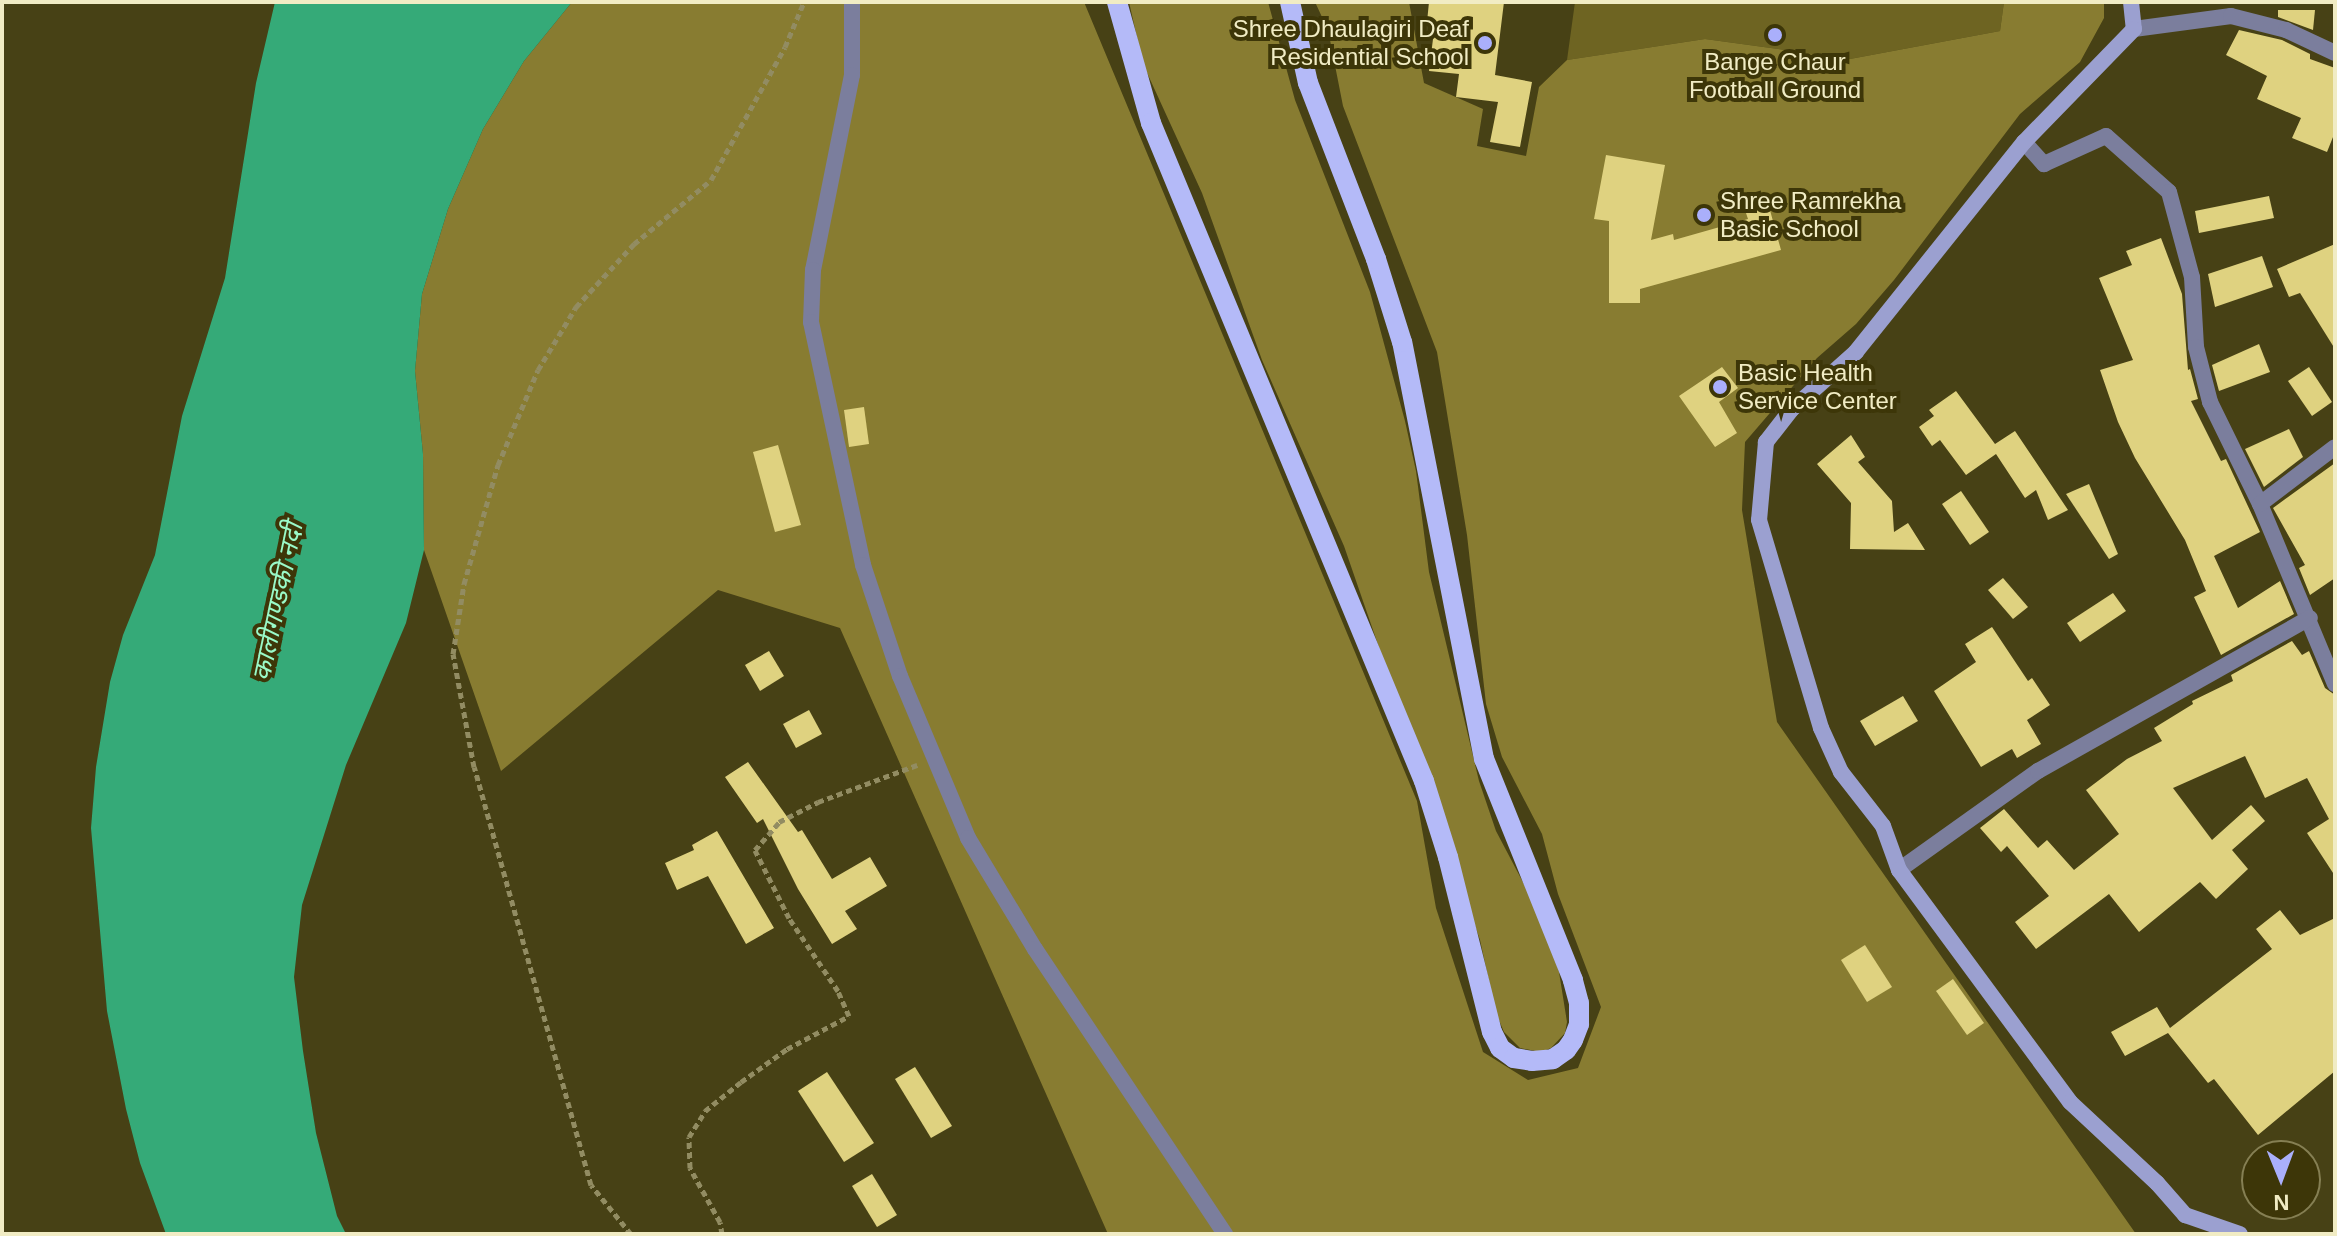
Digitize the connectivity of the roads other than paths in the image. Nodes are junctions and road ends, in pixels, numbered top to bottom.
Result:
1 (852, 2) edge
2 (1117, 2) edge
3 (1290, 2) edge
4 (2131, 2) edge
5 (2134, 29) junction
6 (2335, 53) edge
7 (2024, 142) junction
8 (2335, 447) edge
9 (2260, 504) junction
10 (2310, 618) junction
11 (2335, 684) edge
12 (1899, 870) junction
13 (1225, 1234) edge
14 (2240, 1234) edge

1 - 13 street
2 - 3 main road
4 - 5 main road
5 - 6 street
5 - 7 main road
7 - 9 street
7 - 12 main road
8 - 9 street
9 - 10 street
10 - 11 street
10 - 12 street
12 - 14 main road

